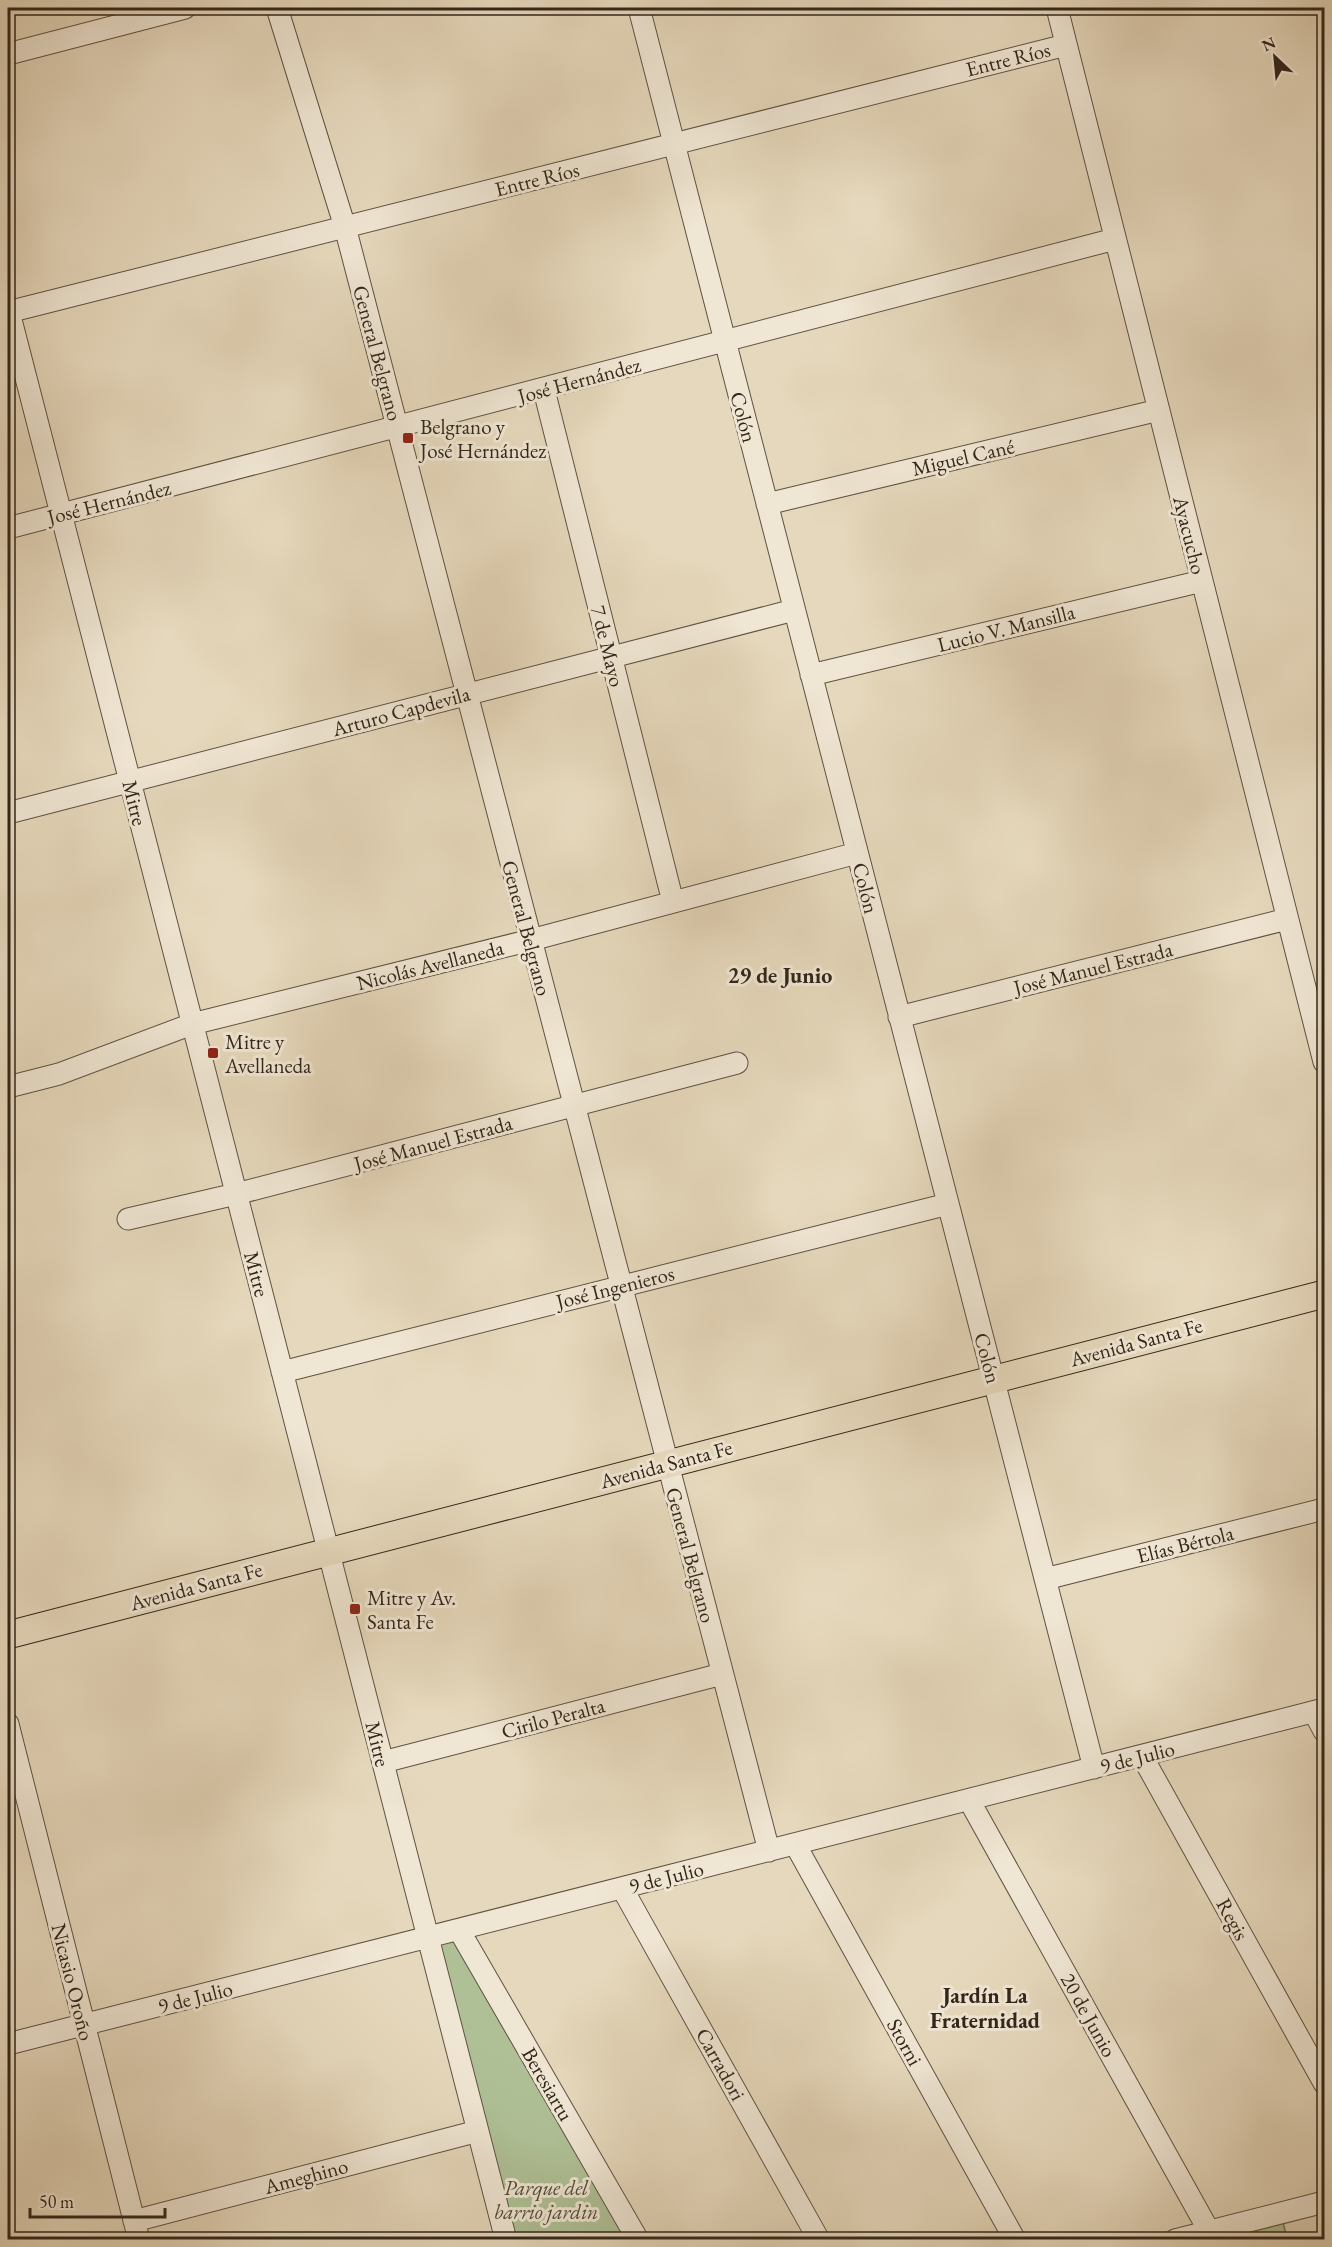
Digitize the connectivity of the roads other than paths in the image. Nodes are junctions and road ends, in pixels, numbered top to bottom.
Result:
1 (185, 8) edge
2 (277, 8) edge
3 (639, 8) edge
4 (1057, 8) edge
5 (1066, 45) junction
6 (8, 54) edge
7 (674, 144) junction
8 (345, 227) junction
9 (1116, 239) junction
10 (8, 311) edge
11 (725, 342) junction
12 (544, 390) junction
13 (1158, 410) junction
14 (397, 428) junction
15 (767, 504) junction
16 (61, 514) junction
17 (8, 528) edge
18 (1202, 581) junction
19 (794, 610) junction
20 (611, 656) junction
21 (811, 675) junction
22 (466, 693) junction
23 (130, 781) junction
24 (8, 813) edge
25 (857, 853) junction
26 (673, 902) junction
27 (1287, 919) junction
28 (531, 940) junction
29 (899, 1017) junction
30 (192, 1024) junction
31 (1324, 1062) edge
32 (737, 1063) dead end
33 (8, 1087) edge
34 (574, 1106) junction
35 (236, 1194) junction
36 (948, 1204) junction
37 (128, 1219) dead end
38 (621, 1286) junction
39 (1324, 1294) edge
40 (282, 1372) junction
41 (993, 1379) junction
42 (667, 1464) junction
43 (1324, 1509) edge
44 (328, 1551) junction
45 (1045, 1579) junction
46 (8, 1635) edge
47 (722, 1674) junction
48 (1319, 1710) edge
49 (8, 1724) edge
50 (1324, 1731) edge
51 (1142, 1756) junction
52 (383, 1762) junction
53 (1094, 1768) junction
54 (969, 1800) junction
55 (795, 1844) junction
56 (769, 1851) junction
57 (622, 1888) junction
58 (459, 1930) junction
59 (428, 1937) junction
60 (84, 2025) junction
61 (8, 2044) edge
62 (1324, 2083) edge
63 (478, 2131) junction
64 (1324, 2202) edge
65 (137, 2230) edge
66 (1209, 2231) junction
67 (506, 2240) edge
68 (638, 2240) edge
69 (819, 2240) edge
70 (1015, 2240) edge
71 (1175, 2240) edge

1 - 6 street
2 - 8 street, General Belgrano
3 - 7 street, Colón
4 - 5 street, Ayacucho
5 - 7 street, Entre Ríos
5 - 9 street, Ayacucho
7 - 8 street, Entre Ríos
7 - 11 street, Colón
8 - 10 street, Entre Ríos
8 - 14 street, General Belgrano
9 - 11 street, José Hernández
9 - 13 street, Ayacucho
10 - 16 street, Mitre
11 - 12 street, José Hernández
11 - 15 street, Colón
12 - 14 street, José Hernández
12 - 20 street, 7 de Mayo
13 - 15 street, Miguel Cané
13 - 18 street, Ayacucho
14 - 16 street, José Hernández
14 - 22 street, General Belgrano
15 - 19 street, Colón
16 - 17 street, José Hernández
16 - 23 street, Mitre
18 - 21 street, Lucio V. Mansilla
18 - 27 street, Ayacucho
19 - 20 street, Arturo Capdevila
19 - 21 street, Colón
20 - 22 street, Arturo Capdevila
20 - 26 street, 7 de Mayo
21 - 25 street, Colón
22 - 23 street, Arturo Capdevila
22 - 28 street, General Belgrano
23 - 24 street, Arturo Capdevila
23 - 30 street, Mitre
25 - 26 street, Nicolás Avellaneda
25 - 29 street, Colón
26 - 28 street, Nicolás Avellaneda
27 - 29 street, José Manuel Estrada
27 - 31 street, Ayacucho
28 - 30 street, Nicolás Avellaneda
28 - 34 street, General Belgrano
29 - 36 street, Colón
30 - 33 street, Nicolás Avellaneda
30 - 35 street, Mitre
32 - 34 street, José Manuel Estrada
34 - 35 street, José Manuel Estrada
34 - 38 street, General Belgrano
35 - 37 street, José Manuel Estrada
35 - 40 street, Mitre
36 - 38 street, José Ingenieros
36 - 41 street, Colón
38 - 40 street, José Ingenieros
38 - 42 street, General Belgrano
39 - 41 main road, Avenida Santa Fe
40 - 44 street, Mitre
41 - 42 main road, Avenida Santa Fe
41 - 45 street, Colón
42 - 44 main road, Avenida Santa Fe
42 - 47 street, General Belgrano
43 - 45 street, Elías Bértola
44 - 46 main road, Avenida Santa Fe
44 - 52 street, Mitre
45 - 53 street, Colón
47 - 52 street, Cirilo Peralta
47 - 56 street, General Belgrano
48 - 50 street
48 - 51 street, 9 de Julio
49 - 60 street, Nicasio Oroño
51 - 53 street, 9 de Julio
51 - 62 street, Regis
52 - 59 street, Mitre
53 - 54 street, 9 de Julio
54 - 55 street, 9 de Julio
54 - 66 street, 20 de Junio
55 - 56 street, 9 de Julio
55 - 70 street, Storni
56 - 57 street, 9 de Julio
57 - 58 street, 9 de Julio
57 - 69 street, Carradori
58 - 59 street, 9 de Julio
58 - 68 street, Beresiartu
59 - 60 street, 9 de Julio
59 - 63 street, Mitre
60 - 61 street, 9 de Julio
60 - 65 street, Nicasio Oroño
63 - 65 street, Ameghino
63 - 67 street, Mitre
64 - 66 street
66 - 71 street

